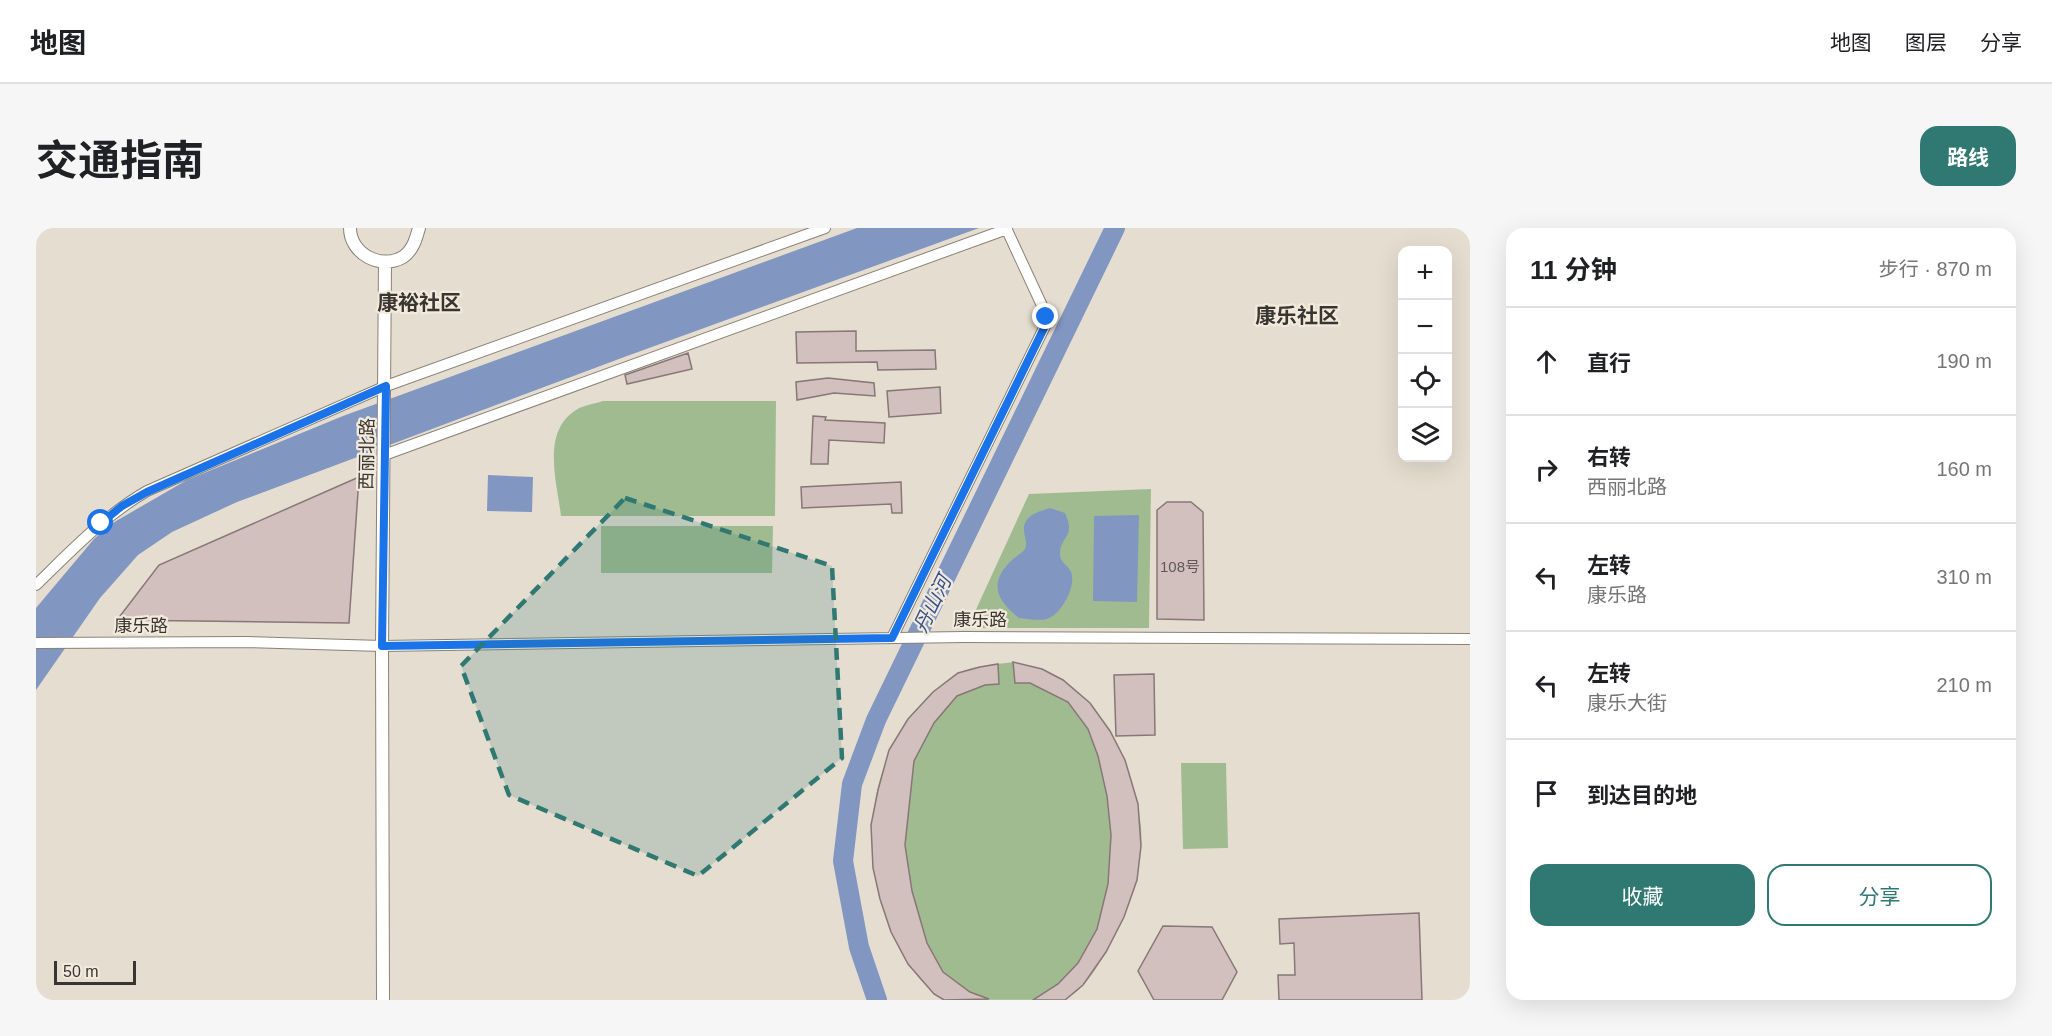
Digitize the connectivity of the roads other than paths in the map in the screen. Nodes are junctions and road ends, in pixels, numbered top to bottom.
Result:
1 (350, 228) edge
2 (419, 228) edge
3 (825, 228) edge
4 (1007, 229) edge
5 (385, 262) junction
6 (386, 386) junction
7 (384, 454) junction
8 (36, 585) edge
9 (892, 638) junction
10 (1470, 639) edge
11 (36, 643) edge
12 (382, 646) junction
13 (383, 1000) edge

1 - 5 street
2 - 5 street
3 - 6 street
4 - 7 street
4 - 9 street
5 - 6 street, 西丽北路
6 - 7 street, 西丽北路
6 - 8 street
7 - 12 street, 西丽北路
9 - 10 street, 康乐路
9 - 12 street, 康乐路
11 - 12 street, 康乐路
12 - 13 street, 西丽北路

